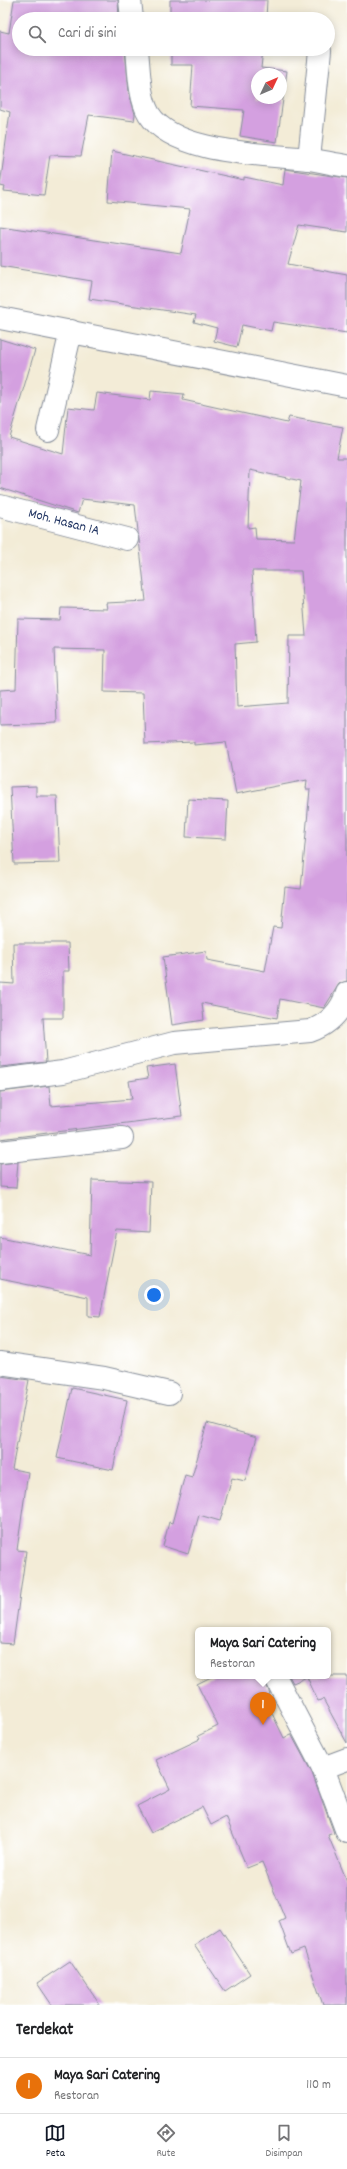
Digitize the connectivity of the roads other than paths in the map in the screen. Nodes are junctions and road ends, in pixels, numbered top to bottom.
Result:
1 (130, 0) edge
2 (131, 12) edge
3 (138, 56) edge
4 (319, 56) edge
5 (309, 160) junction
6 (347, 166) edge
7 (0, 318) edge
8 (71, 331) junction
9 (347, 386) edge
10 (48, 430) dead end
11 (0, 506) edge
12 (127, 539) dead end
13 (347, 993) edge
14 (0, 1080) edge
15 (122, 1138) dead end
16 (0, 1152) edge
17 (0, 1363) edge
18 (169, 1393) dead end
19 (277, 1679) edge
20 (347, 1758) edge
21 (322, 1768) junction
22 (347, 1832) edge

1 - 2 street
3 - 5 street
4 - 5 street
5 - 6 street
7 - 8 street
8 - 9 street
8 - 10 street
11 - 12 street, Moh. Hasan 1A
13 - 14 street
15 - 16 street
17 - 18 street
19 - 21 street
20 - 21 street
21 - 22 street

